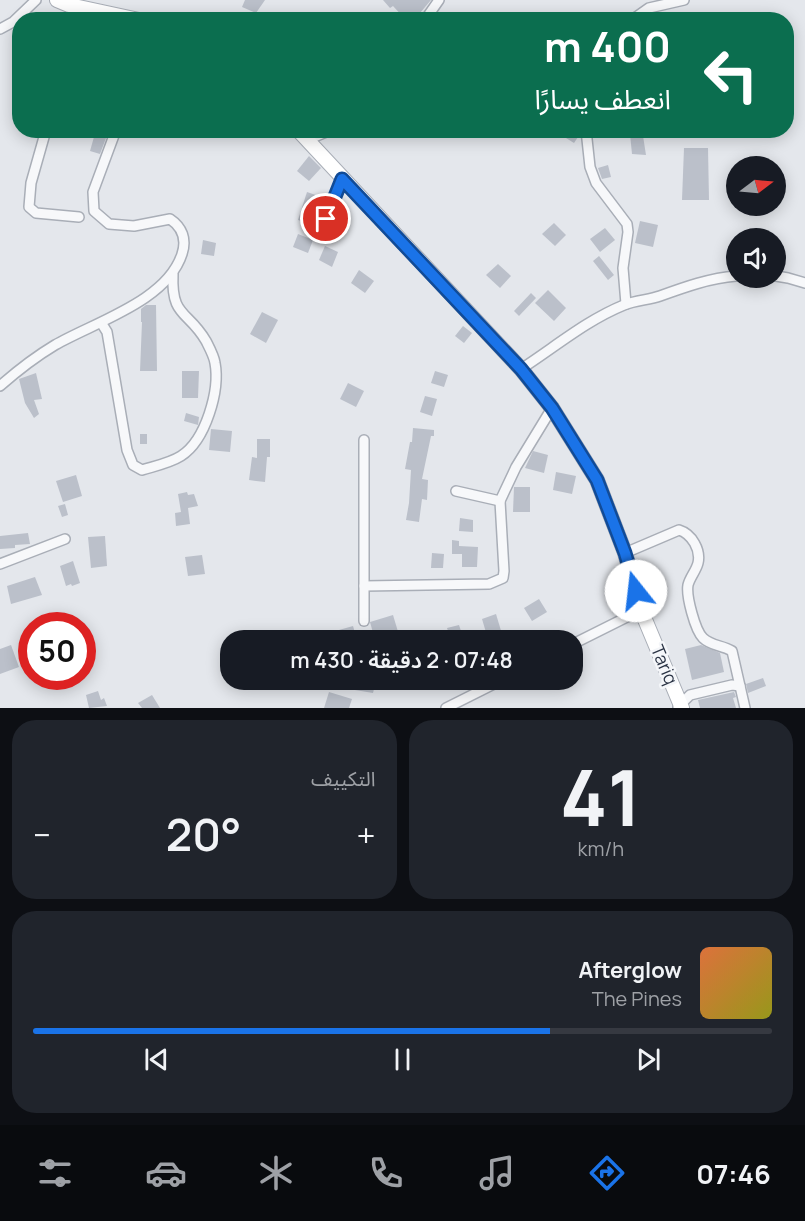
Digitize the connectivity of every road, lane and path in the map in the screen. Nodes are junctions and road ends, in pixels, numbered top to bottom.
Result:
1 (36, 0) edge
2 (57, 0) edge
3 (684, 0) edge
4 (85, 4) edge
5 (26, 12) edge
6 (112, 12) edge
7 (643, 12) edge
8 (44, 138) edge
9 (113, 138) edge
10 (305, 138) edge
11 (587, 138) edge
12 (342, 179) junction
13 (79, 217) dead end
14 (321, 233) dead end
15 (173, 274) junction
16 (726, 277) edge
17 (786, 278) edge
18 (805, 283) edge
19 (626, 304) junction
20 (102, 324) junction
21 (521, 369) junction
22 (0, 386) edge
23 (552, 408) junction
24 (364, 440) dead end
25 (456, 491) dead end
26 (500, 501) junction
27 (65, 539) dead end
28 (625, 553) junction
29 (0, 564) edge
30 (364, 586) junction
31 (641, 610) junction
32 (364, 621) dead end
33 (583, 639) edge
34 (740, 686) junction
35 (482, 690) edge
36 (680, 707) edge
37 (446, 708) edge
38 (745, 708) edge

1 - 5 street
2 - 4 main road
3 - 7 street
4 - 6 main road
8 - 13 street
9 - 15 street
10 - 12 main road, Tariq
11 - 19 street
12 - 14 street
12 - 21 main road, Tariq
15 - 20 street
15 - 20 street
16 - 19 street
17 - 18 street
19 - 21 street
20 - 22 street
21 - 23 main road, Tariq
23 - 26 street
23 - 28 main road, Tariq
24 - 30 street
25 - 26 street
26 - 30 street
27 - 29 street
28 - 31 main road, Tariq
28 - 34 street
30 - 32 street
31 - 33 street
31 - 36 main road, Tariq
34 - 36 street
34 - 38 street
35 - 37 street

